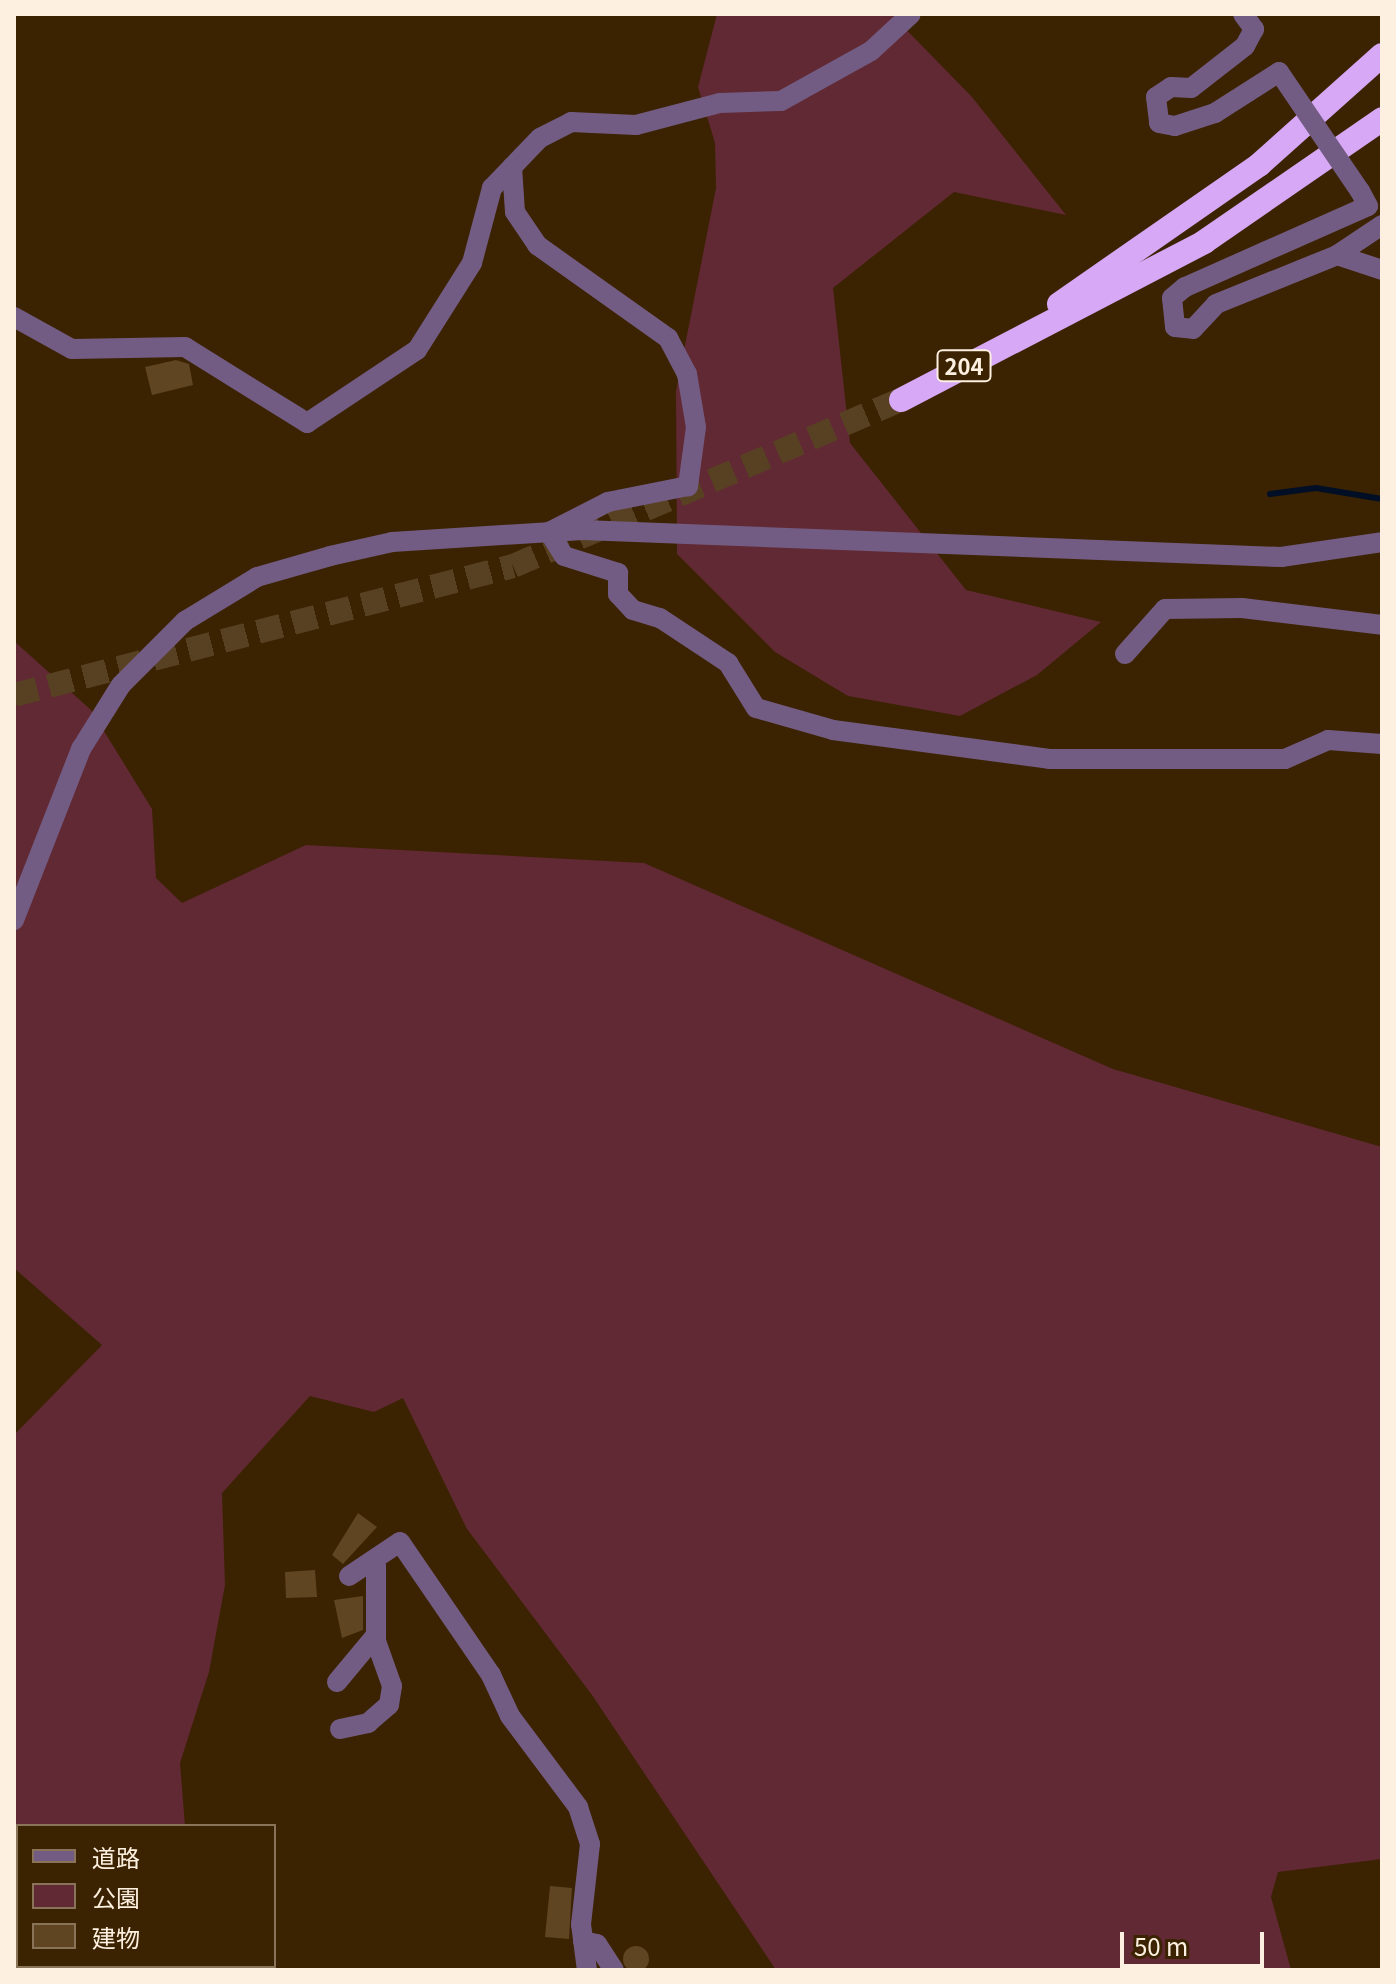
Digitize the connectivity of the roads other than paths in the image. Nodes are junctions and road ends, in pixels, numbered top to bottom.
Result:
1 (911, 14) edge
2 (1243, 14) edge
3 (1382, 55) edge
4 (1382, 119) edge
5 (512, 167) junction
6 (1382, 225) edge
7 (1337, 255) junction
8 (1382, 270) edge
9 (14, 317) edge
10 (1027, 332) junction
11 (901, 400) tunnel mouth
12 (549, 532) junction
13 (1382, 542) edge
14 (1382, 625) edge
15 (1125, 654) dead end
16 (1382, 744) edge
17 (14, 920) edge
18 (376, 1565) junction
19 (349, 1576) dead end
20 (376, 1635) junction
21 (337, 1682) dead end
22 (340, 1729) dead end
23 (583, 1941) junction
24 (587, 1970) edge
25 (614, 1970) edge

1 - 5 street
2 - 7 street, bridge
3 - 10 highway
4 - 10 highway
5 - 9 street
5 - 12 street
6 - 7 street
7 - 8 street
10 - 11 highway, 204
12 - 13 street
12 - 16 street
12 - 17 street
14 - 15 street
18 - 19 street
18 - 20 street
18 - 23 street
20 - 21 street
20 - 22 street
23 - 24 street
23 - 25 street

